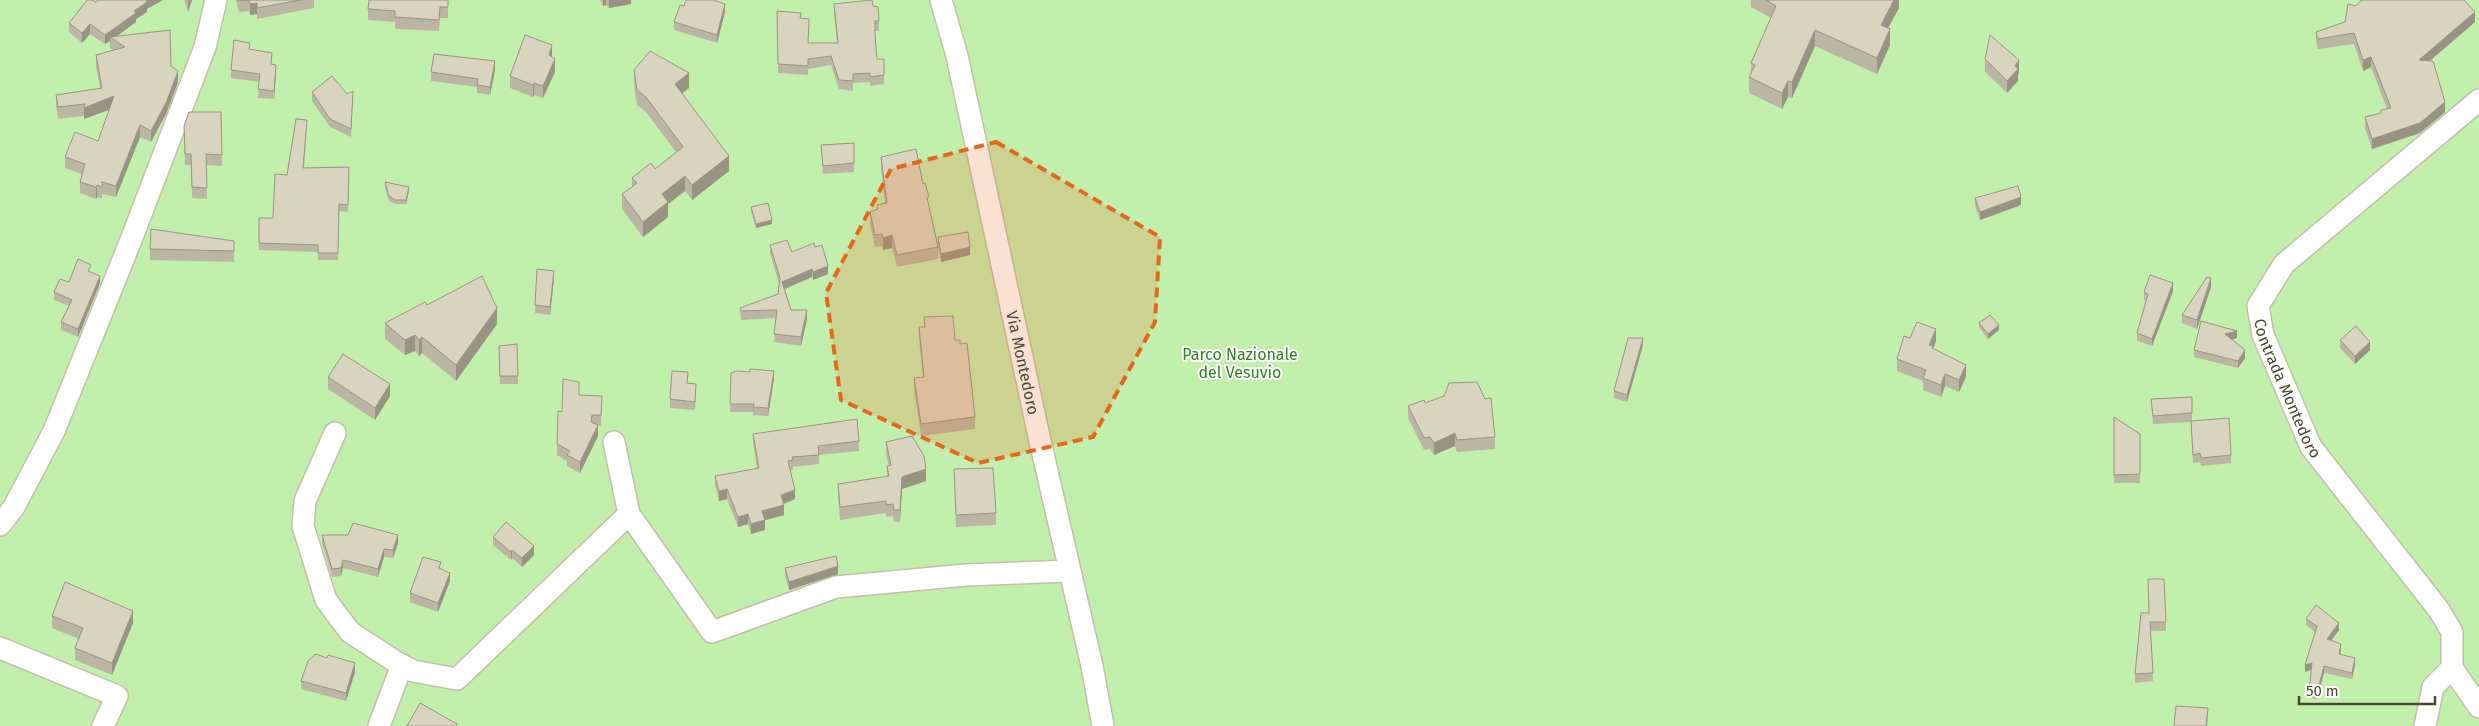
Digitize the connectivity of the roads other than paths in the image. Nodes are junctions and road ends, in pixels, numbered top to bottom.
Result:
1 (216, 0) edge
2 (941, 0) edge
3 (2479, 100) edge
4 (335, 433) dead end
5 (614, 442) dead end
6 (629, 514) junction
7 (0, 525) edge
8 (1070, 571) junction
9 (0, 648) edge
10 (402, 665) junction
11 (2452, 668) junction
12 (2479, 707) edge
13 (103, 726) edge
14 (379, 726) edge
15 (1103, 726) edge
16 (2425, 726) edge

1 - 7 street
2 - 8 street, Via Montedoro
3 - 11 street, Contrada Montedoro
4 - 10 street
5 - 6 street
6 - 8 street
6 - 10 street
8 - 15 street, Via Montedoro
9 - 13 street
10 - 14 street
11 - 12 street
11 - 16 street

